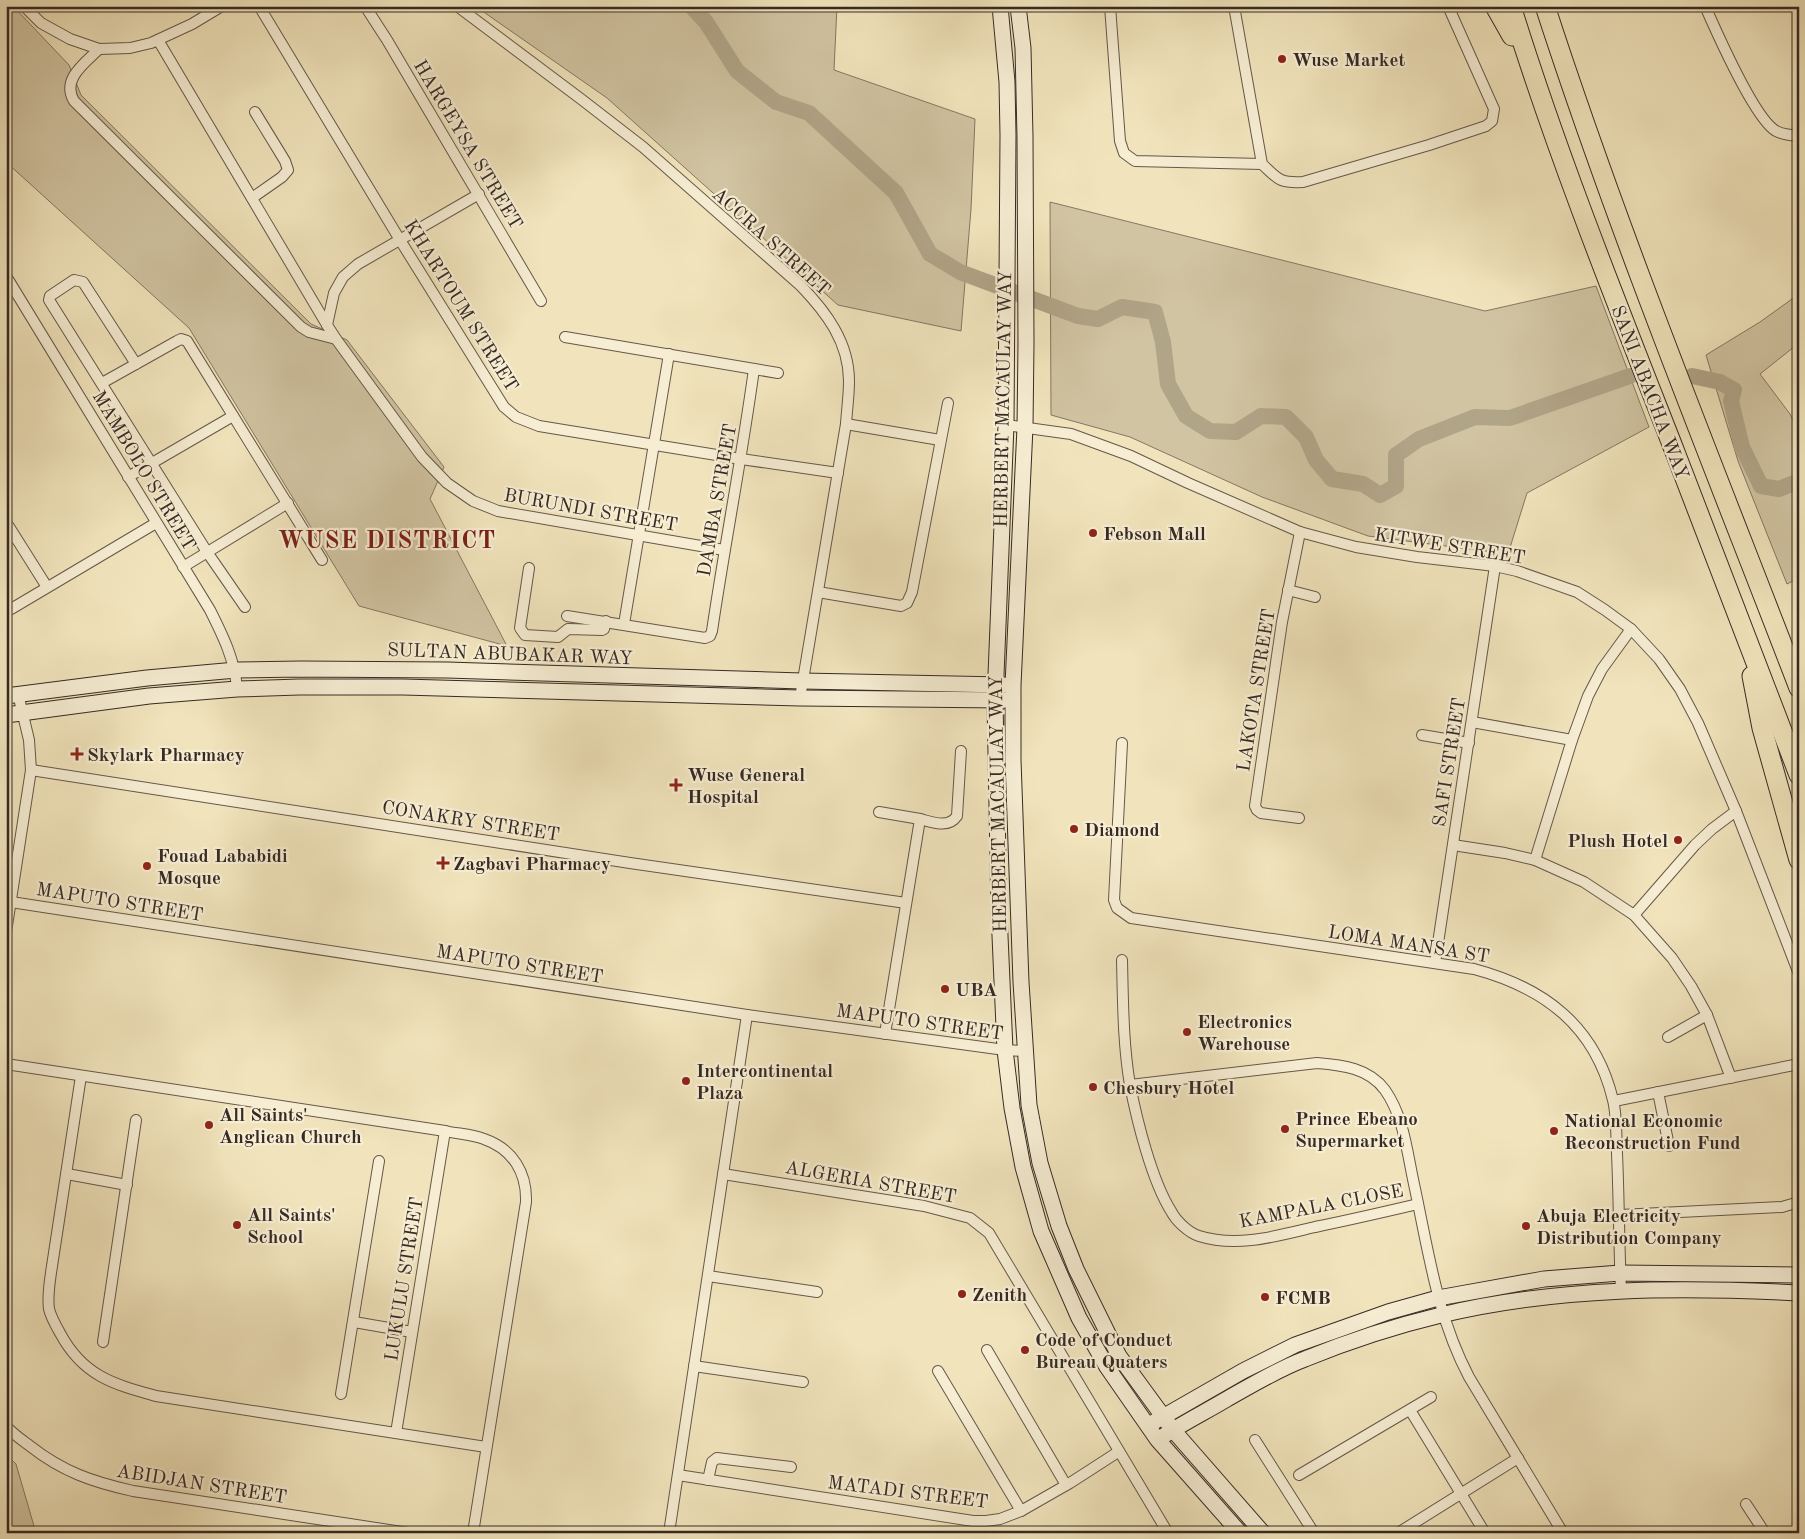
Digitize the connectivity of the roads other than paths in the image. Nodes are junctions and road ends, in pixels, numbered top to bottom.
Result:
1 (24, 6) edge
2 (222, 6) edge
3 (259, 6) edge
4 (365, 6) edge
5 (457, 6) edge
6 (1000, 6) edge
7 (1018, 6) edge
8 (1110, 6) edge
9 (1234, 6) edge
10 (1448, 6) edge
11 (1495, 6) edge
12 (1511, 6) edge
13 (1545, 6) edge
14 (1557, 6) edge
15 (1705, 6) edge
16 (158, 40) junction
17 (99, 49) junction
18 (1531, 69) junction
19 (1571, 84) junction
20 (255, 112) dead end
21 (1799, 135) edge
22 (1262, 164) junction
23 (478, 194) junction
24 (252, 198) junction
25 (400, 240) junction
26 (6, 276) edge
27 (541, 300) dead end
28 (327, 325) junction
29 (565, 337) dead end
30 (336, 339) junction
31 (669, 354) junction
32 (136, 364) junction
33 (754, 369) junction
34 (778, 373) dead end
35 (102, 383) junction
36 (948, 403) dead end
37 (233, 416) junction
38 (846, 424) junction
39 (1006, 425) junction
40 (1025, 427) junction
41 (940, 440) junction
42 (654, 445) junction
43 (741, 459) junction
44 (152, 463) junction
45 (838, 473) junction
46 (128, 478) junction
47 (288, 503) junction
48 (6, 522) edge
49 (156, 523) junction
50 (1300, 532) junction
51 (639, 535) junction
52 (724, 550) junction
53 (207, 552) junction
54 (322, 560) dead end
55 (1496, 566) junction
56 (183, 567) junction
57 (529, 568) dead end
58 (47, 587) junction
59 (1288, 590) junction
60 (818, 592) junction
61 (1315, 596) dead end
62 (245, 607) dead end
63 (6, 612) edge
64 (567, 616) dead end
65 (1741, 620) junction
66 (606, 621) junction
67 (624, 624) junction
68 (1631, 629) junction
69 (236, 670) junction
70 (1794, 673) edge
71 (802, 681) junction
72 (996, 685) junction
73 (1799, 688) edge
74 (237, 689) junction
75 (1013, 692) junction
76 (12, 695) edge
77 (800, 698) junction
78 (995, 700) junction
79 (23, 712) junction
80 (6, 716) edge
81 (1472, 722) junction
82 (1422, 735) dead end
83 (1572, 740) junction
84 (1468, 743) junction
85 (1122, 744) dead end
86 (961, 751) dead end
87 (31, 770) junction
88 (1799, 775) edge
89 (1736, 811) junction
90 (879, 812) dead end
91 (1299, 818) dead end
92 (920, 819) junction
93 (1453, 845) junction
94 (1535, 860) junction
95 (1799, 860) edge
96 (11, 902) junction
97 (906, 903) junction
98 (1634, 915) junction
99 (6, 932) edge
100 (1122, 960) dead end
101 (1435, 963) junction
102 (1799, 974) edge
103 (746, 1015) junction
104 (1707, 1015) junction
105 (885, 1034) junction
106 (1668, 1038) dead end
107 (1005, 1050) junction
108 (1024, 1051) junction
109 (6, 1064) edge
110 (1799, 1064) edge
111 (81, 1076) junction
112 (1731, 1078) junction
113 (1130, 1085) junction
114 (1658, 1092) junction
115 (1614, 1101) junction
116 (136, 1120) dead end
117 (446, 1131) junction
118 (1669, 1146) dead end
119 (379, 1161) dead end
120 (67, 1174) junction
121 (723, 1174) junction
122 (127, 1185) junction
123 (1799, 1202) edge
124 (1418, 1204) junction
125 (1620, 1215) junction
126 (1620, 1273) junction
127 (1799, 1275) edge
128 (708, 1276) junction
129 (1621, 1291) junction
130 (817, 1292) dead end
131 (1799, 1293) edge
132 (1438, 1298) junction
133 (1443, 1314) junction
134 (354, 1322) junction
135 (412, 1332) junction
136 (103, 1342) dead end
137 (987, 1350) dead end
138 (694, 1366) junction
139 (938, 1371) dead end
140 (803, 1382) dead end
141 (341, 1394) dead end
142 (1431, 1397) dead end
143 (1410, 1410) junction
144 (1163, 1416) junction
145 (6, 1426) edge
146 (1147, 1426) junction
147 (1173, 1430) junction
148 (396, 1433) junction
149 (1158, 1439) junction
150 (1256, 1440) dead end
151 (486, 1446) junction
152 (1118, 1452) junction
153 (1518, 1458) junction
154 (792, 1467) dead end
155 (678, 1475) junction
156 (1299, 1475) dead end
157 (708, 1480) junction
158 (1066, 1485) junction
159 (1461, 1494) junction
160 (1746, 1504) dead end
161 (1021, 1511) junction
162 (1411, 1529) edge
163 (408, 1533) edge
164 (473, 1533) edge
165 (669, 1533) edge
166 (1168, 1533) edge
167 (1240, 1533) edge
168 (1263, 1533) edge
169 (1314, 1533) edge
170 (1398, 1533) edge
171 (1485, 1533) edge
172 (1563, 1533) edge
173 (1765, 1533) edge

1 - 17 street
2 - 16 street
3 - 25 street, KHARTOUM STREET
4 - 23 street, HARGEYSA STREET
5 - 38 street, ACCRA STREET
6 - 39 main road, HERBERT MACAULAY WAY
7 - 40 main road, HERBERT MACAULAY WAY
8 - 22 street
9 - 22 street
10 - 22 street
11 - 18 highway
12 - 18 highway, SANI ABACHA WAY
13 - 19 highway, SANI ABACHA WAY
14 - 19 highway
15 - 21 street
16 - 17 street
16 - 24 street, BURUNDI STREET
17 - 30 street
18 - 65 highway, SANI ABACHA WAY
19 - 70 highway, SANI ABACHA WAY
20 - 24 street
23 - 25 street
23 - 27 street, HARGEYSA STREET
24 - 28 street, BURUNDI STREET
25 - 28 street
25 - 42 street, KHARTOUM STREET
26 - 46 street, MAMBOLO STREET
28 - 30 street, BURUNDI STREET
29 - 31 street
30 - 51 street, BURUNDI STREET
31 - 33 street
31 - 42 street
32 - 35 street
32 - 35 street
32 - 37 street
33 - 34 street
33 - 43 street, DAMBA STREET
35 - 44 street
36 - 41 street
37 - 44 street
37 - 47 street
38 - 41 street
38 - 45 street, ACCRA STREET
39 - 40 street, KITWE STREET
39 - 72 main road, HERBERT MACAULAY WAY
40 - 50 street, KITWE STREET
40 - 75 main road, HERBERT MACAULAY WAY
41 - 60 street
42 - 43 street, KHARTOUM STREET
42 - 51 street
43 - 45 street, KHARTOUM STREET
43 - 52 street, DAMBA STREET
44 - 46 street
44 - 53 street
45 - 60 street, ACCRA STREET
46 - 49 street, MAMBOLO STREET
47 - 53 street
47 - 54 street
48 - 58 street
49 - 56 street, MAMBOLO STREET
49 - 58 street
50 - 55 street, KITWE STREET
50 - 59 street, LAKOTA STREET
51 - 52 street, BURUNDI STREET
51 - 67 street
52 - 67 street, DAMBA STREET
53 - 56 street
53 - 62 street
55 - 68 street, KITWE STREET
55 - 81 street, SAFI STREET
56 - 69 street, MAMBOLO STREET
57 - 66 street
58 - 63 street
59 - 61 street
59 - 91 street, LAKOTA STREET
60 - 71 street, ACCRA STREET
64 - 66 street
65 - 88 highway, SANI ABACHA WAY
65 - 95 highway
66 - 67 street
68 - 83 street
68 - 89 street, KITWE STREET
69 - 71 main road, SULTAN ABUBAKAR WAY
69 - 74 street, MAMBOLO STREET
69 - 76 main road, SULTAN ABUBAKAR WAY
70 - 73 highway, SANI ABACHA WAY
71 - 72 main road, SULTAN ABUBAKAR WAY
71 - 77 street, ACCRA STREET
72 - 75 main road, SULTAN ABUBAKAR WAY
72 - 78 main road, HERBERT MACAULAY WAY
74 - 77 main road, SULTAN ABUBAKAR WAY
74 - 79 main road, SULTAN ABUBAKAR WAY
75 - 78 main road, SULTAN ABUBAKAR WAY
75 - 108 main road, HERBERT MACAULAY WAY
76 - 79 street
77 - 78 main road, SULTAN ABUBAKAR WAY
78 - 107 main road, HERBERT MACAULAY WAY
79 - 80 main road, SULTAN ABUBAKAR WAY
79 - 87 street
81 - 83 street
81 - 84 street, SAFI STREET
82 - 84 street
83 - 94 street
84 - 93 street, SAFI STREET
85 - 101 street, LOMA MANSA ST
86 - 92 street
87 - 96 street
87 - 97 street, CONAKRY STREET
89 - 98 street
89 - 102 street, KITWE STREET
90 - 92 street
92 - 97 street
93 - 94 street
93 - 101 street, SAFI STREET
94 - 98 street
96 - 99 street
96 - 103 street, MAPUTO STREET
97 - 105 street
98 - 104 street
100 - 113 street
101 - 115 street, LOMA MANSA ST
103 - 105 street, MAPUTO STREET
103 - 121 street
104 - 106 street
104 - 112 street
105 - 107 street, MAPUTO STREET
107 - 108 street, MAPUTO STREET
107 - 146 main road, HERBERT MACAULAY WAY
108 - 144 main road, HERBERT MACAULAY WAY
109 - 111 street
110 - 112 street
111 - 117 street
111 - 120 street
112 - 114 street
113 - 124 street, KAMPALA CLOSE
113 - 124 street, KAMPALA CLOSE
114 - 115 street
114 - 118 street
115 - 125 street, LOMA MANSA ST
116 - 122 street
117 - 135 street, LUKULU STREET
117 - 151 street
119 - 134 street
120 - 122 street
120 - 148 street
121 - 128 street
121 - 152 street, ALGERIA STREET
122 - 136 street
123 - 125 street
124 - 132 street
125 - 126 street, LOMA MANSA ST
126 - 127 main road
126 - 129 street, LOMA MANSA ST
126 - 132 main road
128 - 130 street
128 - 138 street
129 - 131 main road
129 - 133 main road
132 - 133 street
132 - 144 main road
133 - 147 main road
133 - 153 street
134 - 135 street
134 - 141 street
135 - 148 street, LUKULU STREET
137 - 158 street
138 - 140 street
138 - 155 street
139 - 161 street
142 - 143 street
143 - 156 street
143 - 159 street
144 - 146 main road
144 - 147 main road, HERBERT MACAULAY WAY
145 - 163 street, ABIDJAN STREET
146 - 149 main road, HERBERT MACAULAY WAY
147 - 149 main road
147 - 168 main road, HERBERT MACAULAY WAY
148 - 151 street
149 - 167 main road, HERBERT MACAULAY WAY
150 - 169 street
151 - 164 street
152 - 158 street, MATADI STREET
152 - 166 street, ALGERIA STREET
153 - 159 street
153 - 172 street
154 - 157 street
155 - 157 street, MATADI STREET
155 - 165 street
157 - 161 street, MATADI STREET
158 - 161 street, MATADI STREET
159 - 162 street
159 - 171 street
160 - 173 street
162 - 170 street

